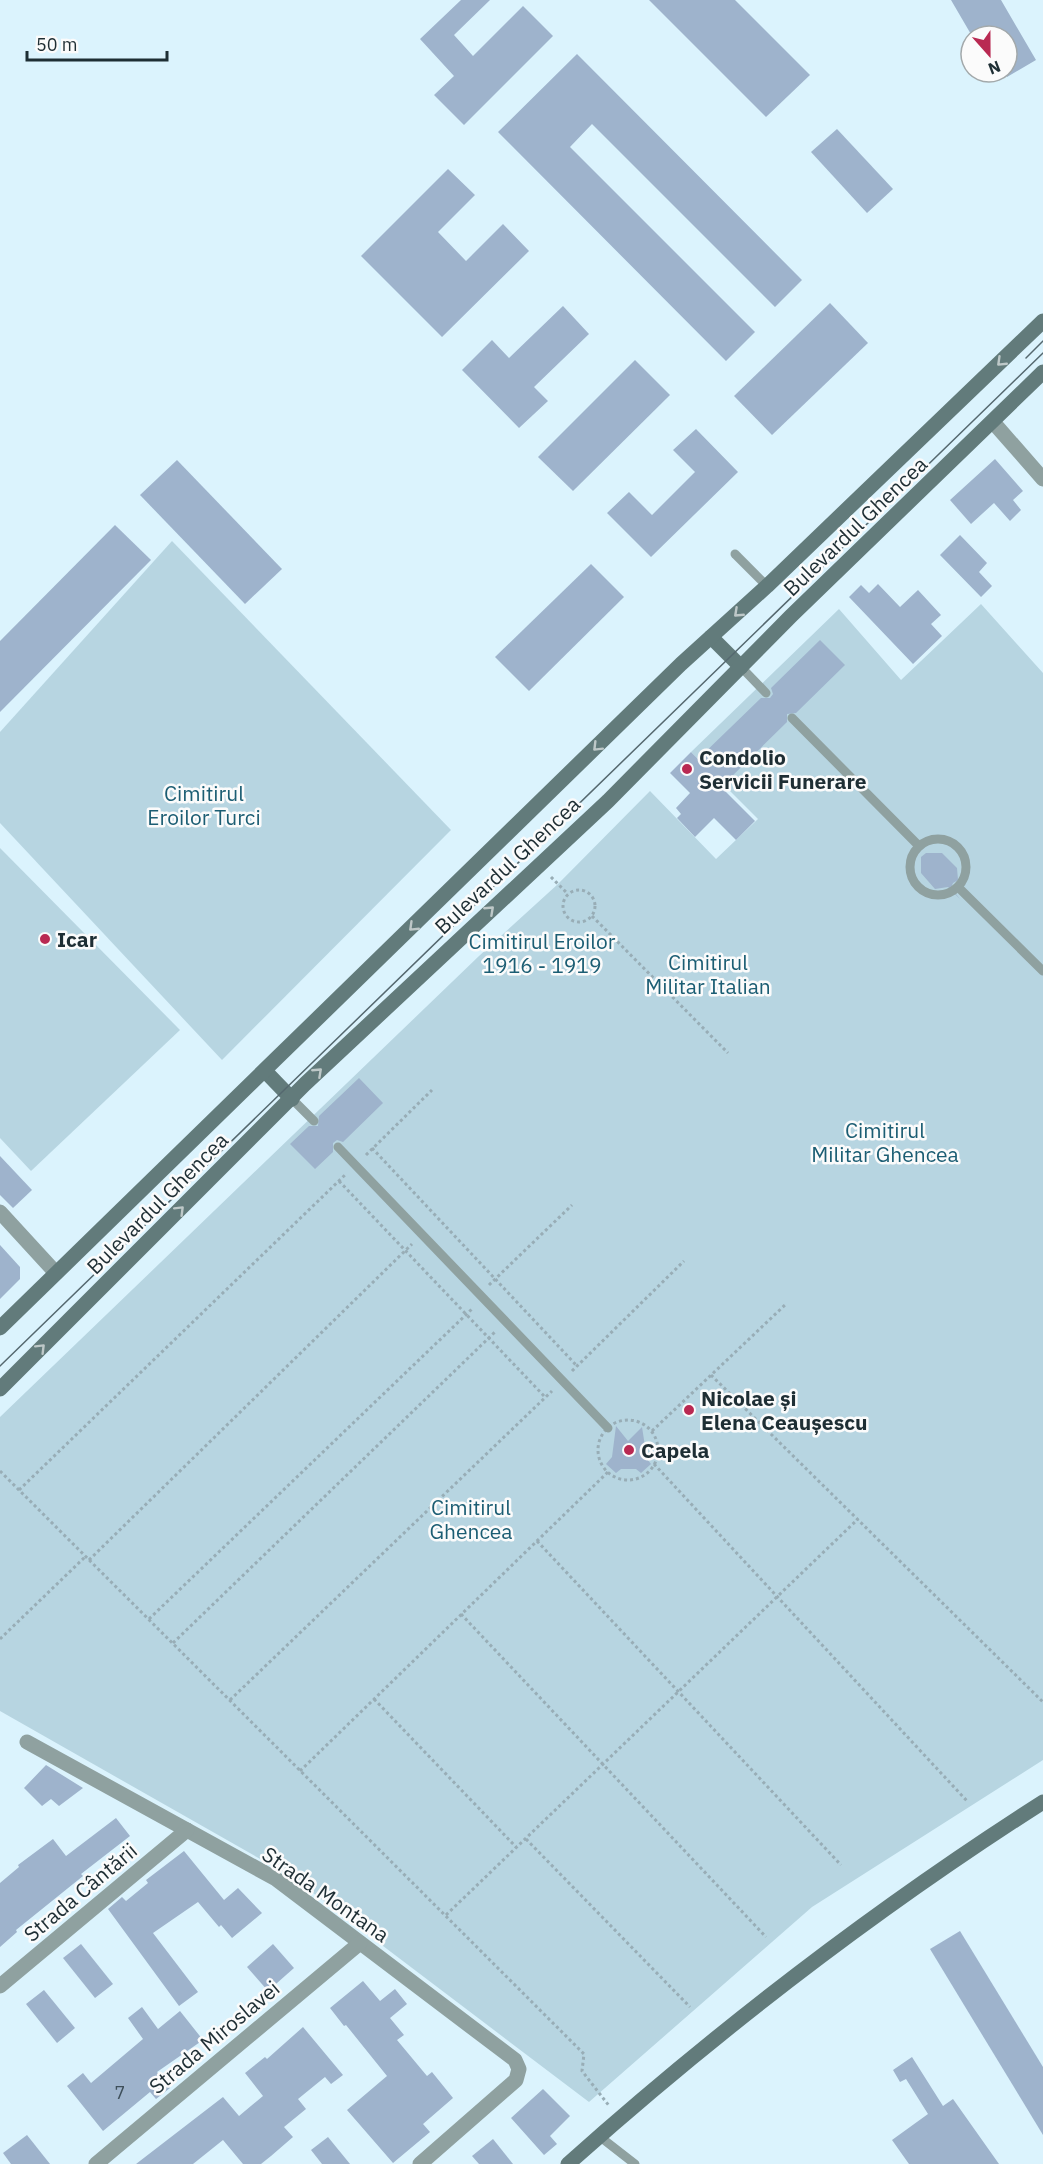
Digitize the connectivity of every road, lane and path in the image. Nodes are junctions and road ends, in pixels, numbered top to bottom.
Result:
1 (1043, 321) edge
2 (1043, 372) edge
3 (993, 422) junction
4 (1043, 479) edge
5 (735, 554) dead end
6 (767, 586) junction
7 (711, 637) junction
8 (741, 667) junction
9 (766, 693) dead end
10 (792, 718) dead end
11 (919, 846) junction
12 (546, 872) dead end
13 (957, 887) junction
14 (568, 894) junction
15 (592, 916) junction
16 (1043, 971) edge
17 (728, 1053) dead end
18 (265, 1071) junction
19 (432, 1090) dead end
20 (292, 1099) junction
21 (314, 1121) dead end
22 (338, 1147) dead end
23 (372, 1149) junction
24 (356, 1165) junction
25 (339, 1181) junction
26 (572, 1205) dead end
27 (0, 1212) edge
28 (422, 1234) junction
29 (405, 1251) junction
30 (684, 1261) dead end
31 (56, 1273) junction
32 (495, 1279) junction
33 (482, 1296) junction
34 (784, 1305) dead end
35 (466, 1315) junction
36 (506, 1322) junction
37 (0, 1328) edge
38 (489, 1338) junction
39 (577, 1366) junction
40 (711, 1375) junction
41 (562, 1381) junction
42 (0, 1389) edge
43 (546, 1397) junction
44 (608, 1428) junction
45 (652, 1431) junction
46 (654, 1464) junction
47 (608, 1472) junction
48 (1, 1474) edge
49 (19, 1490) junction
50 (858, 1519) junction
51 (537, 1541) junction
52 (86, 1556) junction
53 (89, 1560) junction
54 (778, 1596) junction
55 (461, 1614) junction
56 (149, 1619) junction
57 (0, 1639) edge
58 (173, 1643) junction
59 (678, 1692) junction
60 (374, 1699) junction
61 (230, 1700) junction
62 (1043, 1702) edge
63 (27, 1742) dead end
64 (603, 1764) junction
65 (300, 1771) junction
66 (968, 1801) dead end
67 (1043, 1802) edge
68 (187, 1830) junction
69 (526, 1839) junction
70 (516, 1848) junction
71 (841, 1865) dead end
72 (446, 1916) junction
73 (766, 1937) dead end
74 (360, 1943) junction
75 (0, 1986) edge
76 (690, 2007) dead end
77 (618, 2117) junction
78 (599, 2136) junction
79 (96, 2164) edge
80 (420, 2164) edge
81 (568, 2164) edge
82 (635, 2164) edge

1 -> 6 main road, Bulevardul Ghencea
2 - 3 main road, Bulevardul Ghencea
3 - 4 street
3 - 8 main road, Bulevardul Ghencea
5 - 6 lane
6 -> 7 main road, Bulevardul Ghencea
7 - 8 main road
7 -> 18 main road, Bulevardul Ghencea
8 - 9 lane
20 -> 8 main road, Bulevardul Ghencea
10 - 11 lane
11 - 13 lane
11 - 13 lane
12 - 14 path
13 - 16 lane
14 - 15 path
14 - 15 path
15 - 17 path
18 - 20 main road
18 - 31 main road, Bulevardul Ghencea
19 - 23 path
20 - 21 lane
42 -> 20 main road, Bulevardul Ghencea
22 - 24 lane
23 - 24 path
23 - 32 path
24 - 25 path
24 - 28 lane
25 - 29 path
25 - 49 path
26 - 32 path
27 - 31 street
28 - 29 path
28 - 33 lane
29 - 35 path
29 - 53 path
30 - 39 path
31 - 37 main road, Bulevardul Ghencea
32 - 33 path
32 - 39 path
33 - 35 path
33 - 36 lane
34 - 40 path
35 - 38 path
35 - 56 path
36 - 38 path
36 - 41 lane
38 - 43 path
38 - 58 path
39 - 41 path
40 - 45 path
40 - 50 path
41 - 43 path
41 - 44 lane
43 - 61 path
44 - 45 path
44 - 47 path
45 - 46 path
46 - 47 path
46 - 54 path
47 - 51 path
48 - 49 path
49 - 52 path
50 - 54 path
50 - 62 path
51 - 55 path
51 - 59 path
52 - 53 path
52 - 57 path
53 - 56 path
54 - 59 path
54 - 66 path
55 - 60 path
55 - 64 path
56 - 58 path
58 - 61 path
59 - 64 path
59 - 71 path
60 - 65 path
60 - 70 path
61 - 65 path
63 - 68 street, Strada Montana
64 - 69 path
64 - 73 path
65 - 72 path
67 - 77 main road
68 - 74 street, Strada Montana
68 - 75 street, Strada Cântării
69 - 70 path
69 - 76 path
70 - 72 path
72 - 77 path
74 - 79 street, Strada Miroslavei
74 - 80 street, Strada Montana
77 - 78 main road
78 - 81 main road
78 - 82 lane

